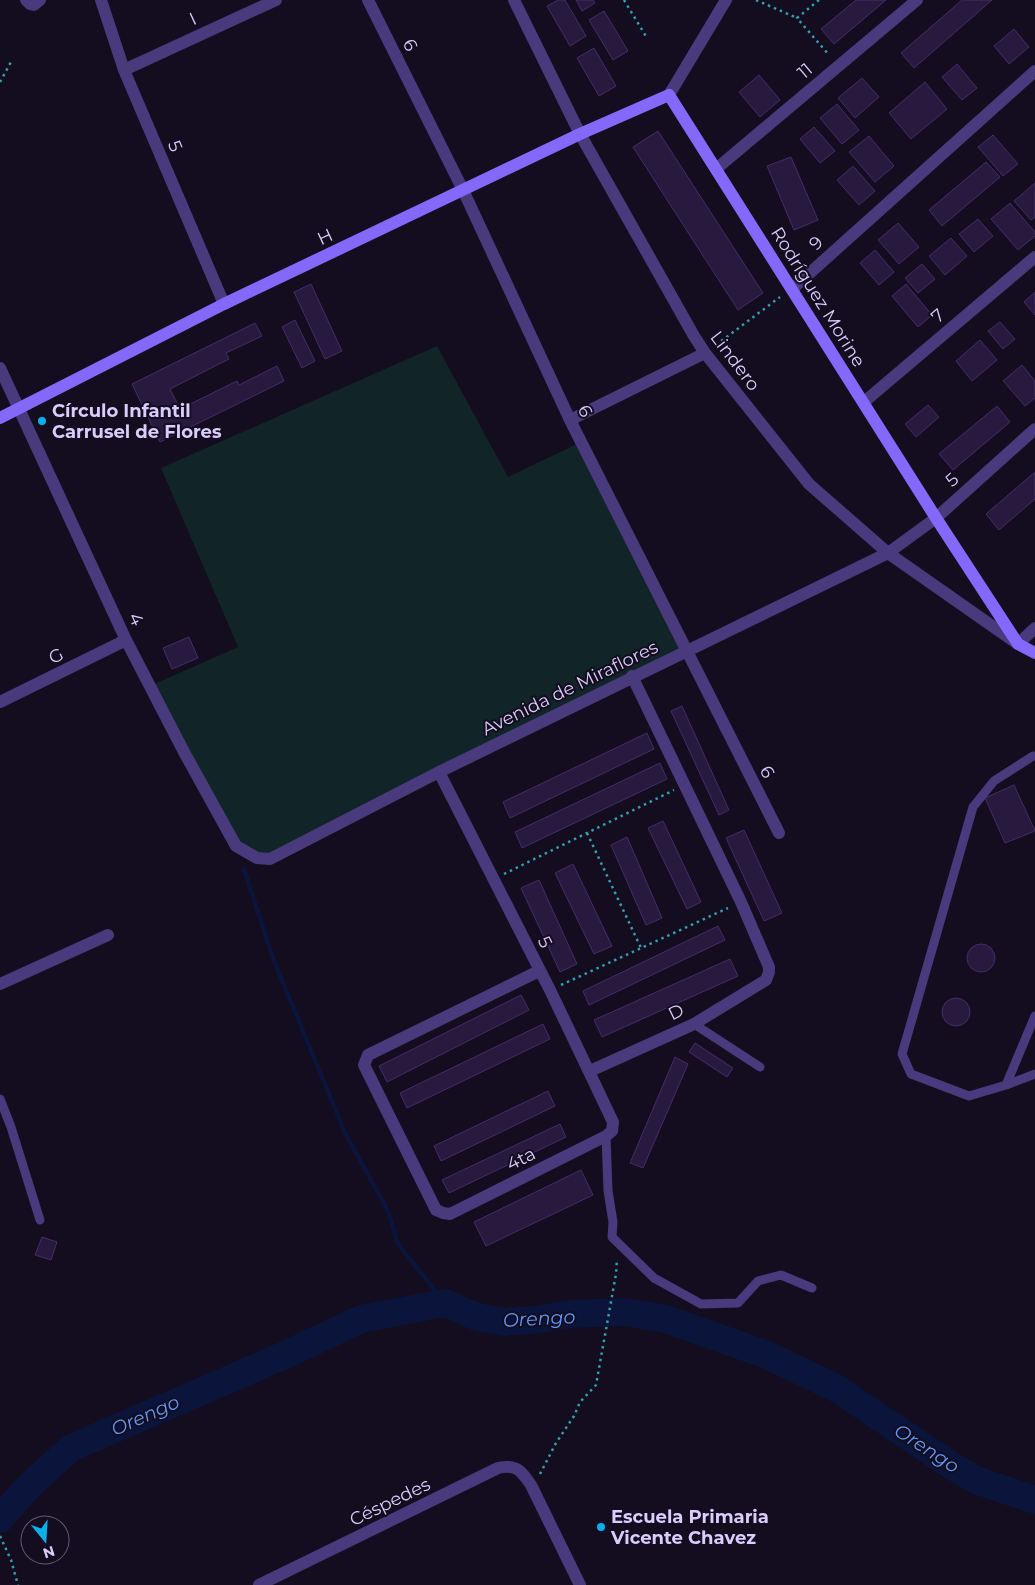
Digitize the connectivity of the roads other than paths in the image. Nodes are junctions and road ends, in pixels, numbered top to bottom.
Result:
1 (26, 0) edge
2 (40, 0) edge
3 (101, 0) edge
4 (276, 0) edge
5 (368, 0) edge
6 (514, 0) edge
7 (726, 0) edge
8 (917, 0) edge
9 (124, 70) junction
10 (1035, 71) edge
11 (669, 96) junction
12 (580, 134) junction
13 (716, 168) junction
14 (463, 190) junction
15 (1035, 257) edge
16 (792, 289) junction
17 (224, 304) junction
18 (705, 353) junction
19 (0, 368) edge
20 (864, 402) junction
21 (19, 409) junction
22 (0, 418) edge
23 (570, 420) junction
24 (1035, 429) edge
25 (936, 518) junction
26 (888, 553) junction
27 (1035, 628) edge
28 (126, 640) junction
29 (1018, 644) junction
30 (685, 651) junction
31 (1035, 653) edge
32 (632, 676) junction
33 (0, 702) edge
34 (1034, 756) edge
35 (439, 772) junction
36 (778, 832) dead end
37 (270, 859) joint
38 (108, 935) dead end
39 (539, 971) junction
40 (0, 984) edge
41 (1035, 1016) edge
42 (694, 1024) junction
43 (760, 1067) dead end
44 (590, 1071) junction
45 (1035, 1074) edge
46 (1006, 1085) junction
47 (0, 1100) edge
48 (609, 1133) junction
49 (40, 1220) dead end
50 (812, 1288) dead end
51 (577, 1584) edge
52 (259, 1585) edge

1 - 2 street
3 - 9 street, 5
4 - 9 street, I
5 - 14 street, 6
6 - 12 street, Lindero
7 - 11 street
8 - 13 street, 11
9 - 17 street, 5
10 - 16 street, 9
11 - 12 street, H
11 - 13 street, Rodríguez Morine
12 - 14 street, H
12 - 18 street, Lindero
13 - 16 street, Rodríguez Morine
14 - 17 street, H
14 - 23 street, 6
15 - 20 street, 7
16 - 20 street, Rodríguez Morine
17 - 21 street, H
18 - 23 street
18 - 26 street, Lindero
19 - 21 street, 4
20 - 25 street, Rodríguez Morine
21 - 22 street, H
21 - 28 street, 4
23 - 30 street, 6
24 - 25 street, 5
25 - 26 street, 5
25 - 29 street, Rodríguez Morine
26 - 29 street, Lindero
26 - 30 street, Avenida de Miraflores
27 - 29 street
28 - 33 street, G
28 - 37 street, 4
29 - 31 street, Lindero
30 - 32 street, Avenida de Miraflores
30 - 36 street, 6
32 - 35 street, Avenida de Miraflores
32 - 42 street, D
34 - 46 lane
35 - 37 street, Avenida de Miraflores
35 - 39 street, 5
38 - 40 street
39 - 44 street, 5
39 - 48 street, 4ta
41 - 46 lane
42 - 43 lane
42 - 44 street, D
44 - 48 street, 5
45 - 46 lane
47 - 49 lane
48 - 50 lane
51 - 52 street, Céspedes

